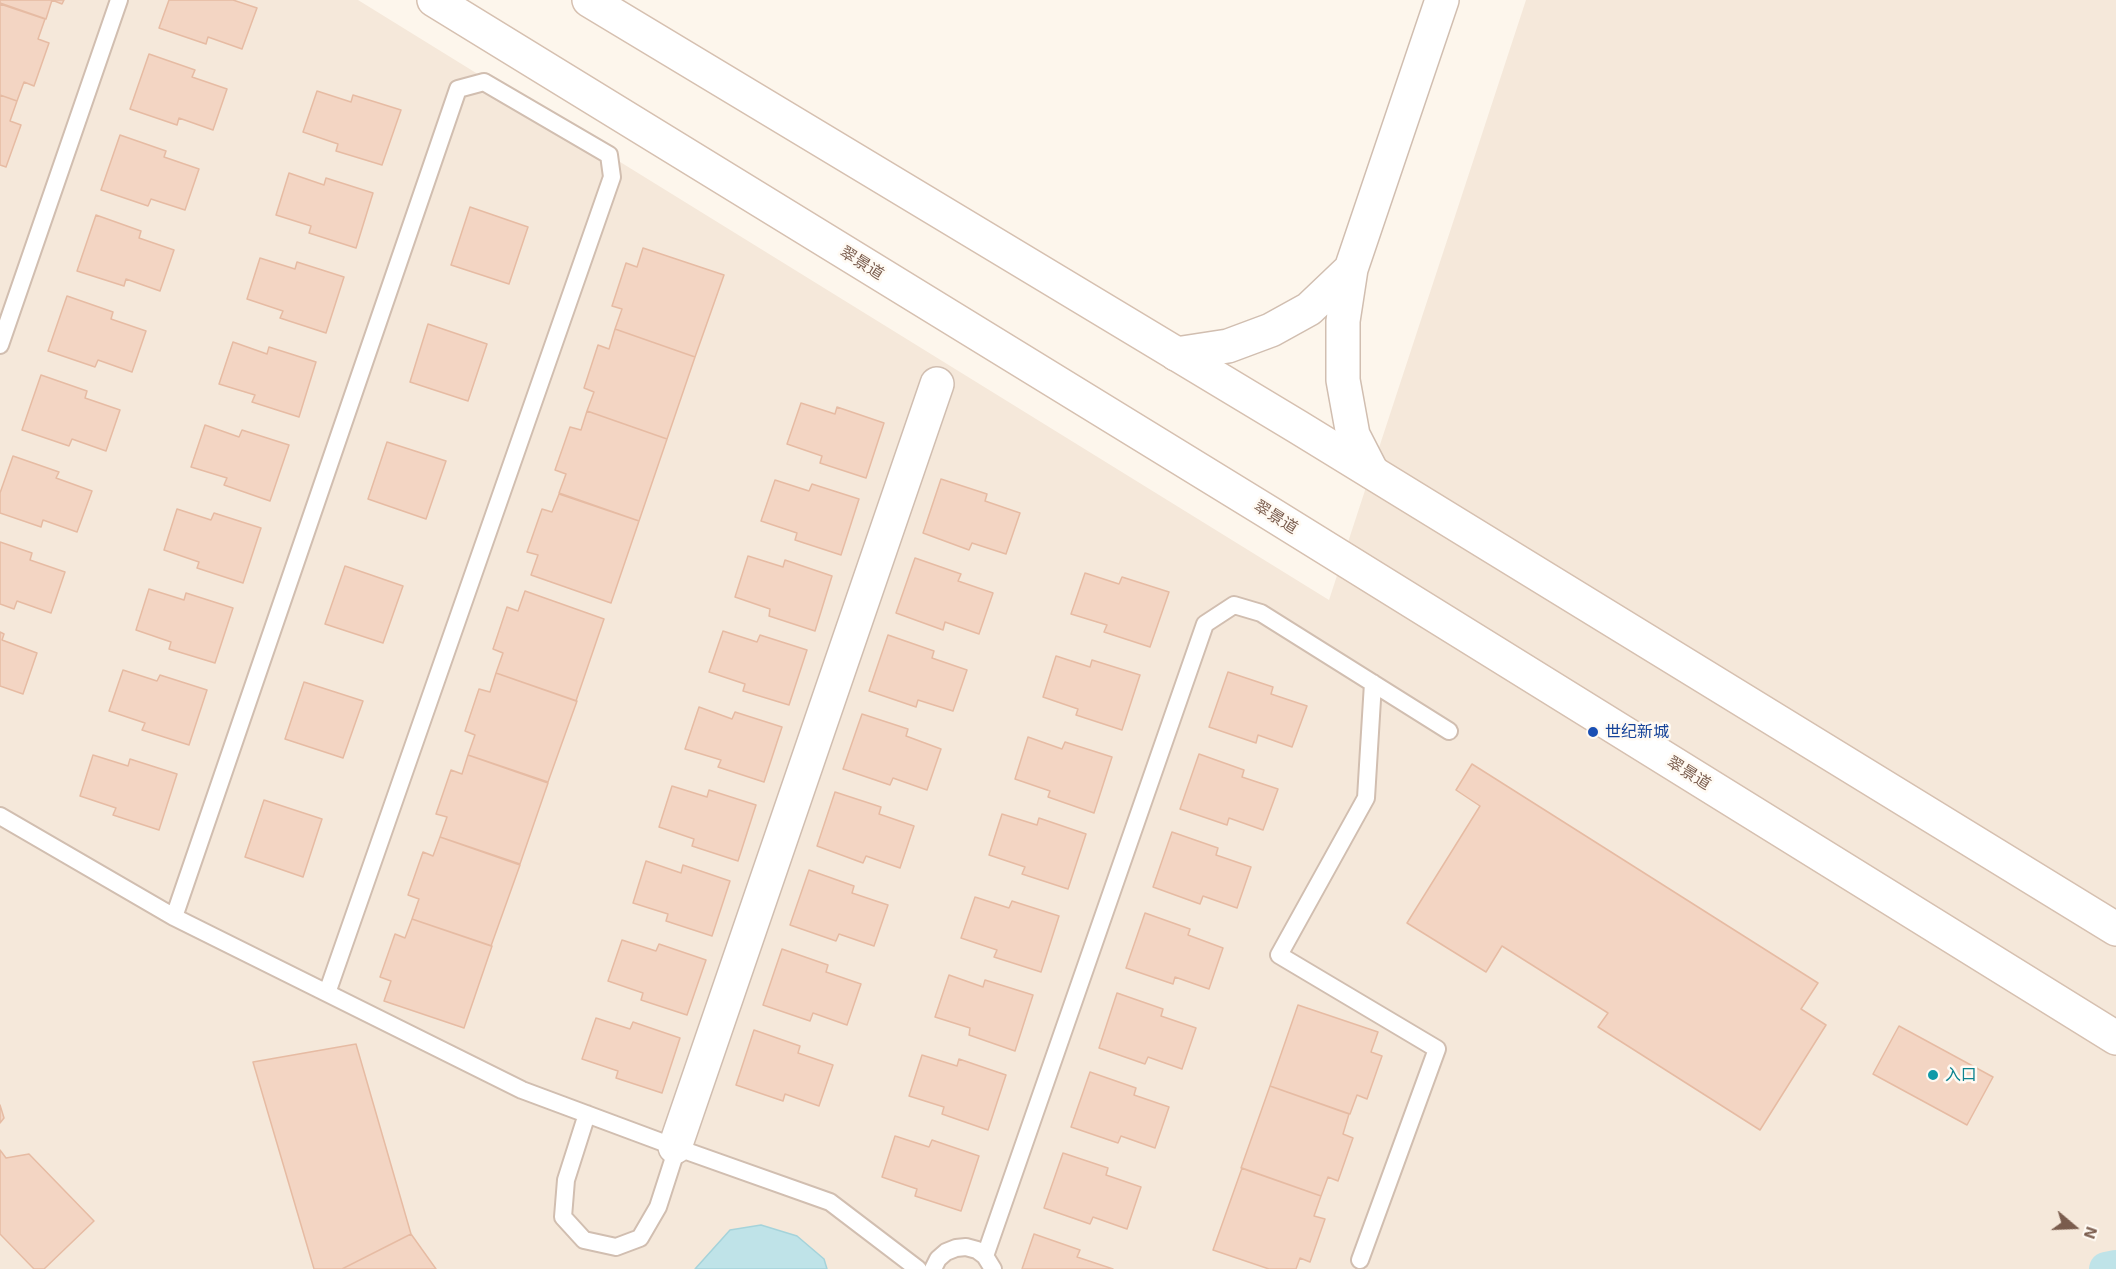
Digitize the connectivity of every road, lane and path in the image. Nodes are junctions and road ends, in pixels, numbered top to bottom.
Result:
1 (119, 0) edge
2 (434, 0) edge
3 (589, 0) edge
4 (1442, 0) edge
5 (1351, 269) junction
6 (0, 345) edge
7 (1176, 354) junction
8 (937, 384) dead end
9 (1372, 472) junction
10 (1373, 683) junction
11 (1449, 731) dead end
12 (0, 816) edge
13 (174, 917) junction
14 (2116, 929) edge
15 (327, 993) junction
16 (2116, 1038) edge
17 (587, 1114) junction
18 (676, 1148) junction
19 (1360, 1260) dead end
20 (989, 1262) edge
21 (918, 1269) edge
22 (933, 1269) edge

1 - 6 lane
2 - 16 main road, 翠景道
3 - 7 main road
4 - 5 main road
5 - 7 main road
5 - 9 main road
7 - 9 main road
8 - 18 main road
9 - 14 main road
10 - 11 lane
10 - 19 lane
10 - 20 lane
12 - 13 lane
13 - 15 lane
13 - 15 lane
15 - 17 lane
17 - 18 lane
17 - 18 lane
18 - 21 lane
20 - 22 lane

